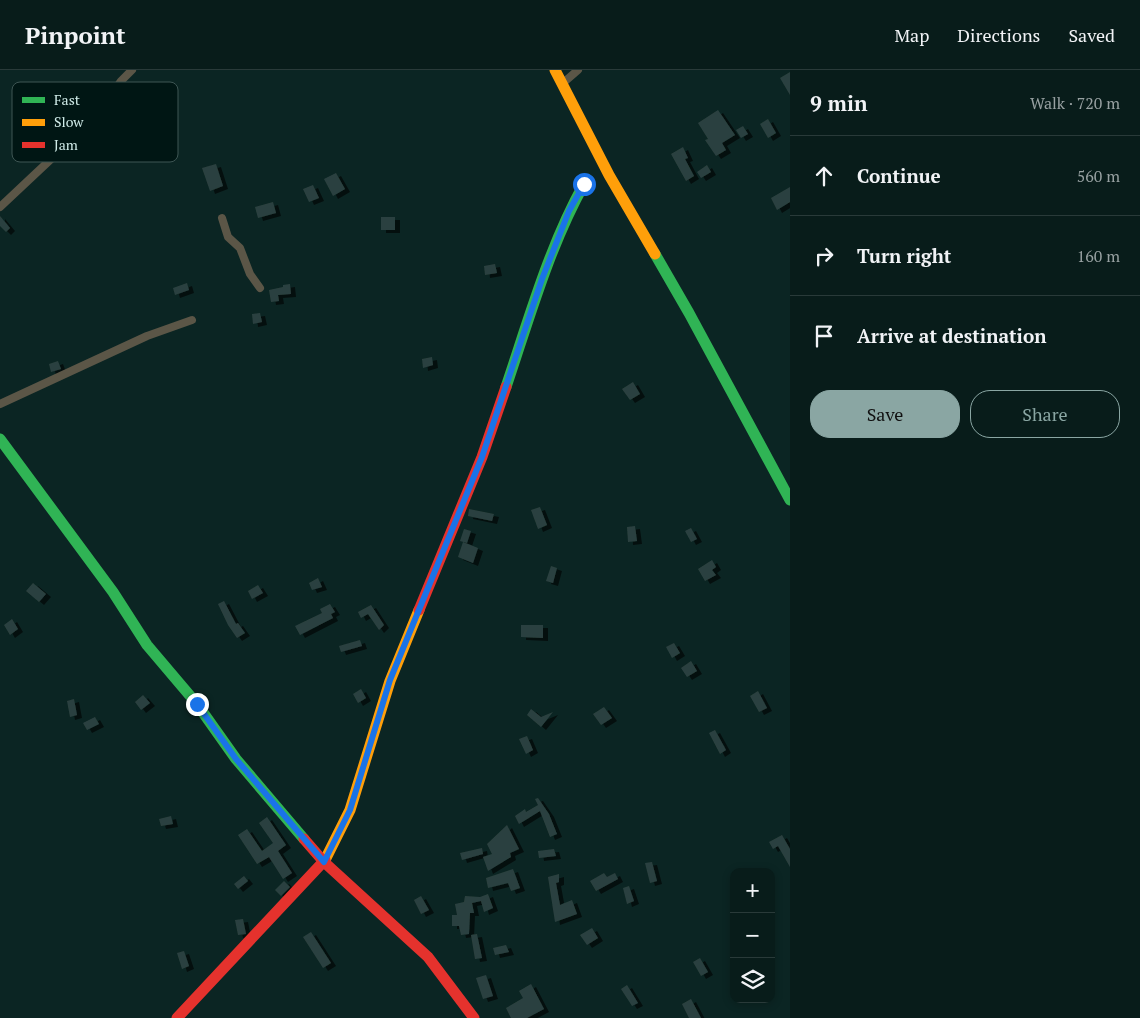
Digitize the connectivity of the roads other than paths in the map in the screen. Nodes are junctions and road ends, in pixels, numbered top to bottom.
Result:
1 (132, 70) edge
2 (555, 70) edge
3 (578, 70) edge
4 (119, 82) edge
5 (563, 84) junction
6 (47, 162) edge
7 (584, 184) dead end
8 (0, 207) edge
9 (222, 218) dead end
10 (260, 288) dead end
11 (192, 320) dead end
12 (0, 404) edge
13 (0, 439) edge
14 (790, 500) edge
15 (324, 862) junction
16 (177, 1018) edge
17 (474, 1018) edge

1 - 4 street
2 - 5 street
3 - 5 street
5 - 14 street
6 - 8 street
7 - 15 street
9 - 10 street
11 - 12 street
13 - 15 street
15 - 16 street
15 - 17 street

